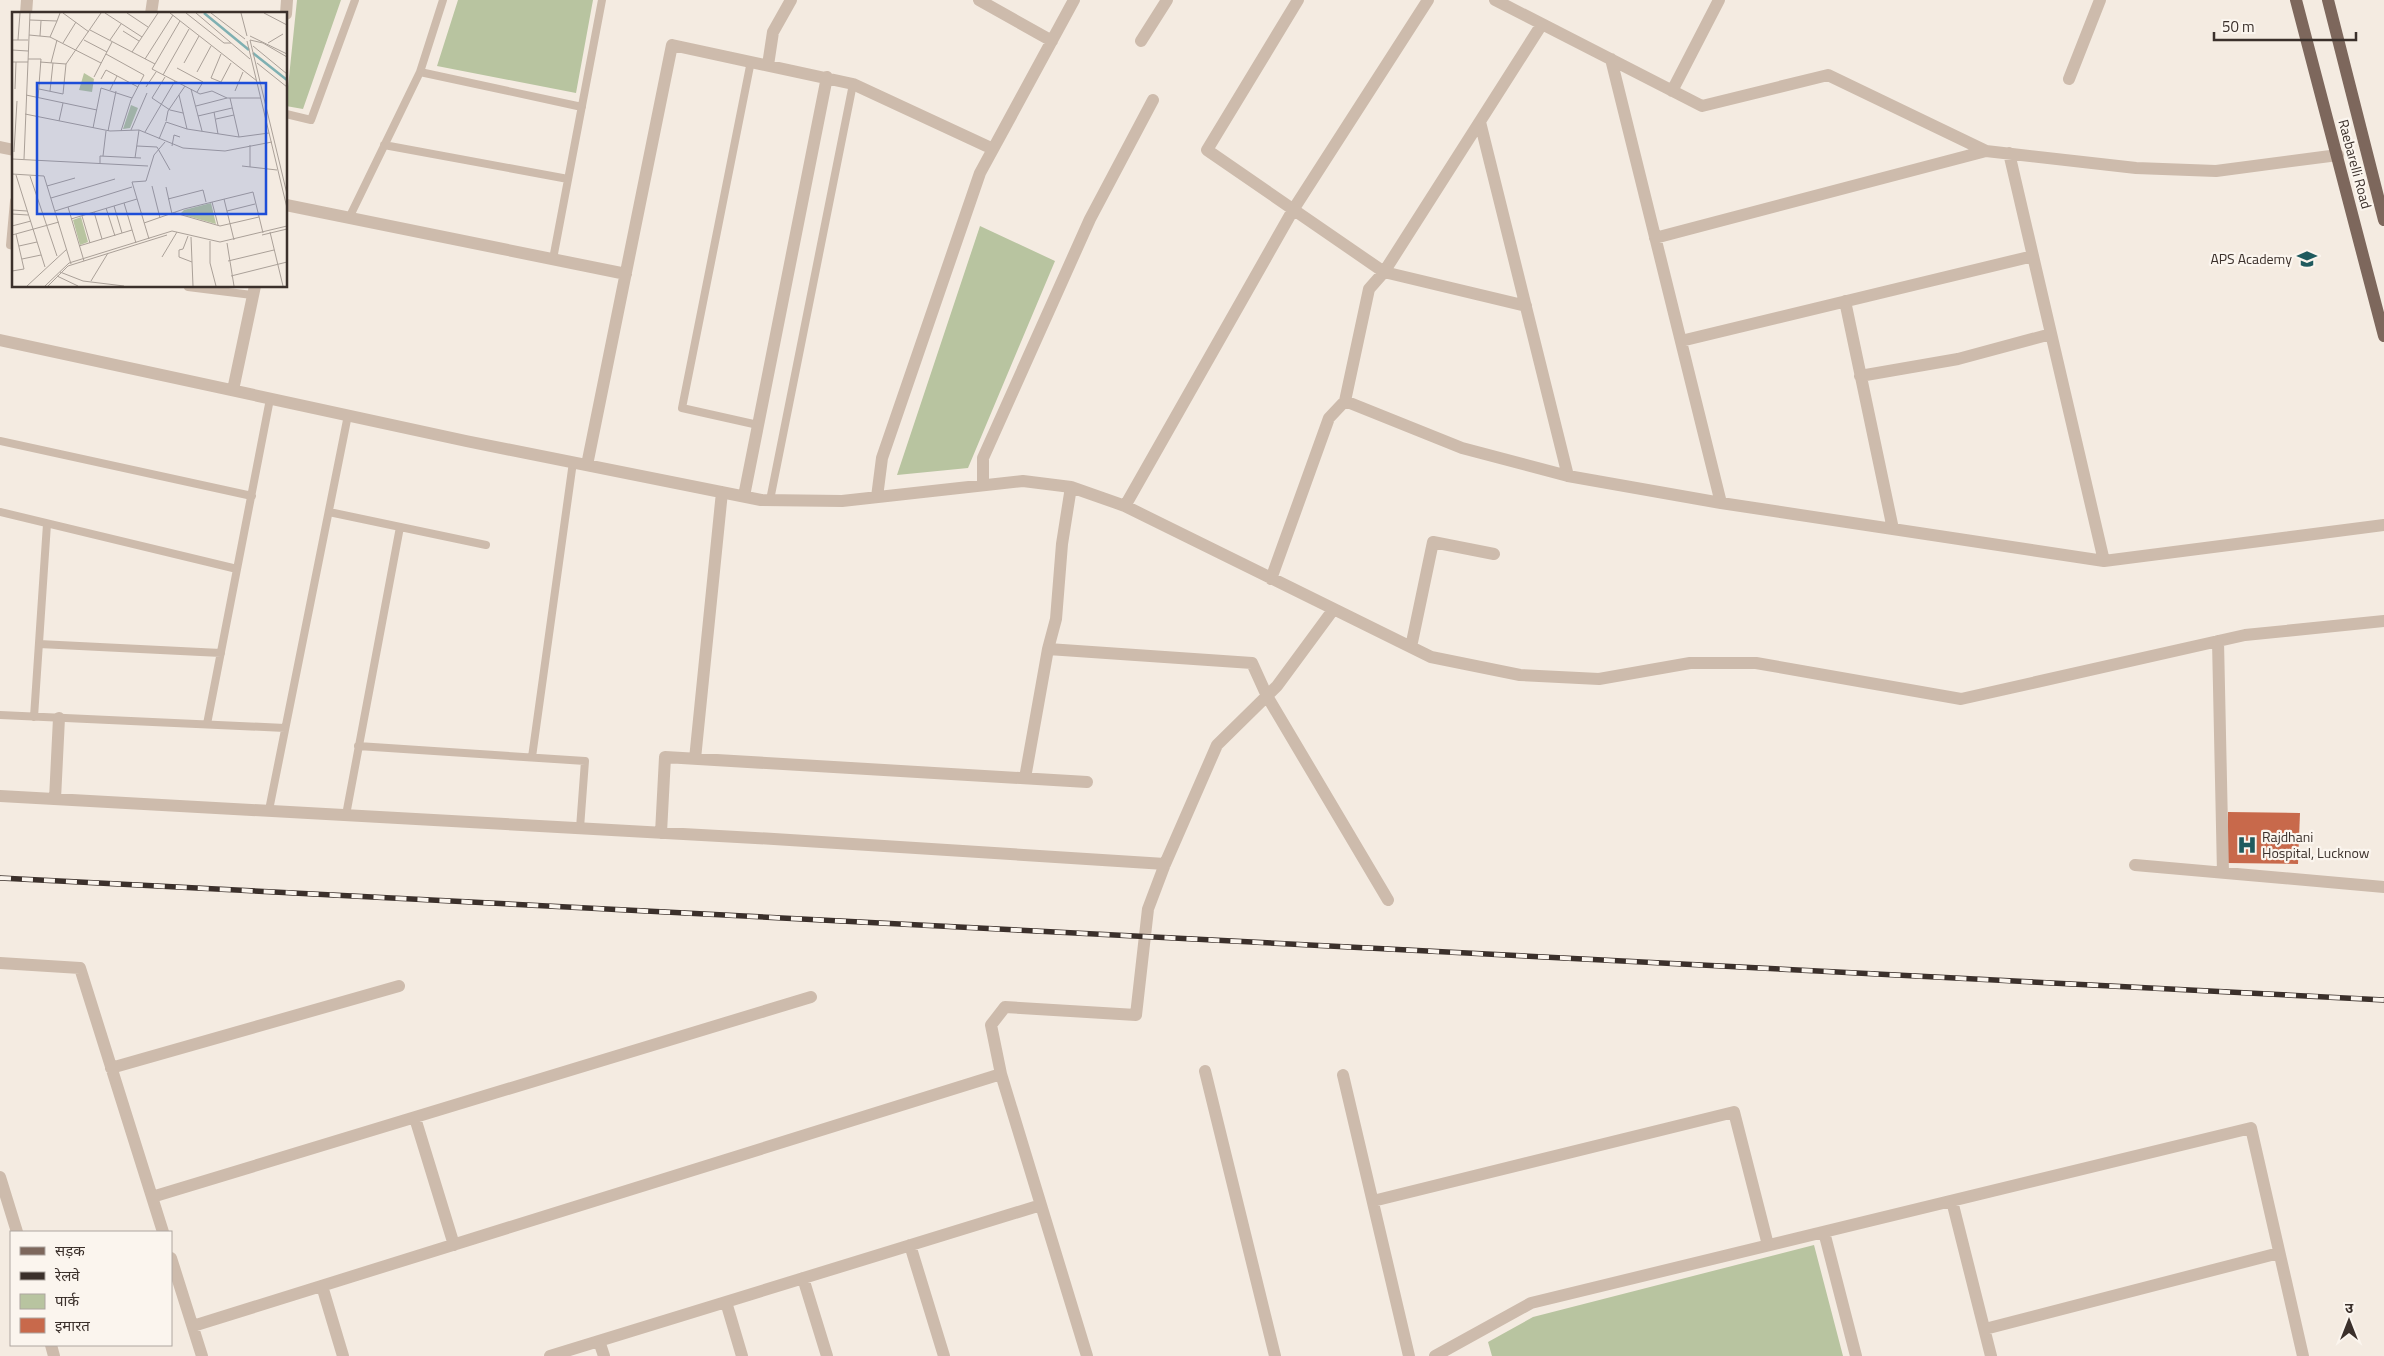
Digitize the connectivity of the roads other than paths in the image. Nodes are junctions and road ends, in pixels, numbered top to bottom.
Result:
1 (355, 0) edge
2 (443, 0) edge
3 (602, 0) edge
4 (791, 0) edge
5 (978, 0) edge
6 (1074, 0) edge
7 (1167, 0) edge
8 (1298, 0) edge
9 (1428, 0) edge
10 (1495, 0) edge
11 (1719, 0) edge
12 (2100, 0) edge
13 (2296, 0) edge
14 (2328, 0) edge
15 (1542, 24) junction
16 (1141, 40) dead end
17 (1052, 41) junction
18 (1611, 59) junction
19 (751, 61) junction
20 (768, 65) junction
21 (420, 72) junction
22 (827, 77) junction
23 (2069, 79) dead end
24 (853, 84) junction
25 (1672, 91) junction
26 (1153, 100) dead end
27 (582, 107) junction
28 (288, 114) edge
29 (1480, 122) junction
30 (384, 146) junction
31 (993, 149) junction
32 (1986, 151) junction
33 (2009, 153) junction
34 (2338, 155) junction
35 (568, 179) junction
36 (288, 205) edge
37 (1294, 210) junction
38 (349, 218) junction
39 (2384, 220) edge
40 (12, 223) edge
41 (1655, 238) junction
42 (12, 246) edge
43 (2033, 256) junction
44 (553, 259) junction
45 (1384, 272) junction
46 (626, 274) junction
47 (203, 288) edge
48 (254, 291) edge
49 (1845, 302) junction
50 (1526, 306) junction
51 (2051, 334) junction
52 (2384, 336) edge
53 (0, 340) edge
54 (1681, 342) junction
55 (1860, 375) junction
56 (233, 390) junction
57 (270, 398) junction
58 (1345, 401) junction
59 (348, 415) junction
60 (758, 426) junction
61 (0, 441) edge
62 (573, 462) junction
63 (587, 465) junction
64 (1568, 476) junction
65 (983, 485) junction
66 (1072, 487) junction
67 (722, 492) junction
68 (252, 496) junction
69 (744, 496) junction
70 (876, 497) junction
71 (770, 500) junction
72 (1721, 503) junction
73 (1125, 506) junction
74 (0, 512) edge
75 (329, 512) junction
76 (48, 524) junction
77 (2384, 525) edge
78 (400, 527) junction
79 (1893, 529) junction
80 (486, 545) dead end
81 (1494, 554) dead end
82 (2104, 560) junction
83 (237, 569) junction
84 (1271, 579) junction
85 (1333, 610) junction
86 (2384, 621) edge
87 (2218, 641) junction
88 (39, 644) junction
89 (1411, 647) junction
90 (1048, 649) junction
91 (221, 652) junction
92 (1267, 696) junction
93 (0, 716) edge
94 (34, 717) junction
95 (59, 718) junction
96 (207, 724) junction
97 (285, 728) junction
98 (358, 746) junction
99 (532, 756) junction
100 (695, 759) junction
101 (1025, 778) junction
102 (1087, 782) dead end
103 (0, 796) edge
104 (55, 799) junction
105 (269, 810) junction
106 (346, 815) junction
107 (580, 828) junction
108 (661, 833) junction
109 (1165, 864) junction
110 (2135, 865) dead end
111 (2223, 873) junction
112 (2384, 887) edge
113 (1388, 900) dead end
114 (0, 963) edge
115 (399, 986) dead end
116 (811, 998) dead end
117 (112, 1068) junction
118 (1205, 1071) dead end
119 (1001, 1074) junction
120 (1343, 1075) dead end
121 (415, 1118) junction
122 (0, 1177) edge
123 (152, 1197) junction
124 (1373, 1201) junction
125 (1952, 1201) junction
126 (1041, 1206) junction
127 (17, 1231) edge
128 (163, 1231) edge
129 (1824, 1232) junction
130 (454, 1245) junction
131 (910, 1246) junction
132 (1768, 1246) junction
133 (2279, 1253) junction
134 (172, 1261) edge
135 (803, 1278) junction
136 (322, 1286) junction
137 (726, 1302) junction
138 (193, 1326) junction
139 (1984, 1328) junction
140 (599, 1341) junction
141 (1442, 1354) edge
142 (202, 1356) edge
143 (344, 1356) edge
144 (550, 1356) edge
145 (604, 1356) edge
146 (742, 1356) edge
147 (827, 1356) edge
148 (944, 1356) edge
149 (1087, 1356) edge
150 (1275, 1356) edge
151 (1409, 1356) edge
152 (1856, 1356) edge
153 (1991, 1356) edge
154 (2303, 1356) edge

1 - 28 lane
2 - 21 lane
3 - 27 lane
4 - 20 street
5 - 17 street
6 - 17 street
7 - 16 street
8 - 37 street
9 - 37 street
10 - 15 street
11 - 25 street
12 - 23 street
13 - 34 main road, Raebarelli Road
14 - 39 main road
15 - 18 street
15 - 29 street
17 - 31 street
18 - 25 street
18 - 41 street
19 - 20 street
19 - 46 street
19 - 60 lane
20 - 22 street
21 - 27 lane
21 - 30 lane
22 - 24 street
22 - 60 street
24 - 31 street
24 - 71 lane
25 - 32 street
26 - 65 street
27 - 35 lane
29 - 45 street
29 - 50 street
30 - 35 lane
30 - 38 lane
31 - 70 street
32 - 33 street
32 - 41 street
33 - 34 street
33 - 43 street
34 - 52 main road, Raebarelli Road
35 - 44 lane
36 - 38 street
37 - 45 street
37 - 73 street
38 - 44 street
40 - 42 lane
41 - 54 street
43 - 49 street
43 - 51 street
44 - 46 street
45 - 50 street
45 - 58 street
46 - 63 street
47 - 48 lane
48 - 56 street
49 - 54 street
49 - 55 street
50 - 64 street
51 - 55 street
51 - 82 street
53 - 56 street
54 - 72 street
55 - 79 street
56 - 57 street
57 - 59 street
57 - 68 lane
58 - 64 street
58 - 84 street
59 - 62 street
59 - 75 lane
60 - 69 street
61 - 68 lane
62 - 63 street
62 - 99 lane
63 - 67 street
64 - 72 street
65 - 66 street
65 - 70 street
66 - 73 street
66 - 90 street
67 - 69 street
67 - 100 street
68 - 83 lane
69 - 71 street
70 - 71 street
72 - 79 street
73 - 84 street
74 - 76 lane
75 - 78 lane
75 - 97 lane
76 - 83 lane
76 - 88 lane
77 - 82 street
78 - 80 lane
78 - 98 lane
79 - 82 street
81 - 89 street
83 - 91 lane
84 - 85 street
85 - 89 street
85 - 92 street
86 - 87 street
87 - 89 street
87 - 111 street
88 - 91 lane
88 - 94 lane
90 - 92 street
90 - 101 street
91 - 96 lane
92 - 109 street
92 - 113 street
93 - 94 lane
94 - 95 lane
95 - 96 lane
95 - 104 street
96 - 97 lane
97 - 105 lane
98 - 99 lane
98 - 106 lane
99 - 107 lane
100 - 101 street
100 - 108 street
101 - 102 street
103 - 104 street
104 - 105 street
105 - 106 street
106 - 107 street
107 - 108 street
108 - 109 street
109 - 119 street
110 - 111 street
111 - 112 street
114 - 117 street
115 - 117 street
116 - 121 street
117 - 123 street
118 - 150 street
119 - 126 street
119 - 130 street
120 - 124 street
121 - 123 street
121 - 130 street
122 - 127 street
123 - 128 street
124 - 132 street
124 - 151 street
125 - 129 street
125 - 133 street
125 - 139 street
126 - 131 street
126 - 149 street
129 - 132 street
129 - 152 street
130 - 136 street
131 - 135 street
131 - 148 street
132 - 141 street
133 - 139 street
133 - 154 street
134 - 138 street
135 - 137 street
135 - 147 street
136 - 138 street
136 - 143 street
137 - 140 street
137 - 146 street
138 - 142 street
139 - 153 street
140 - 144 street
140 - 145 street

